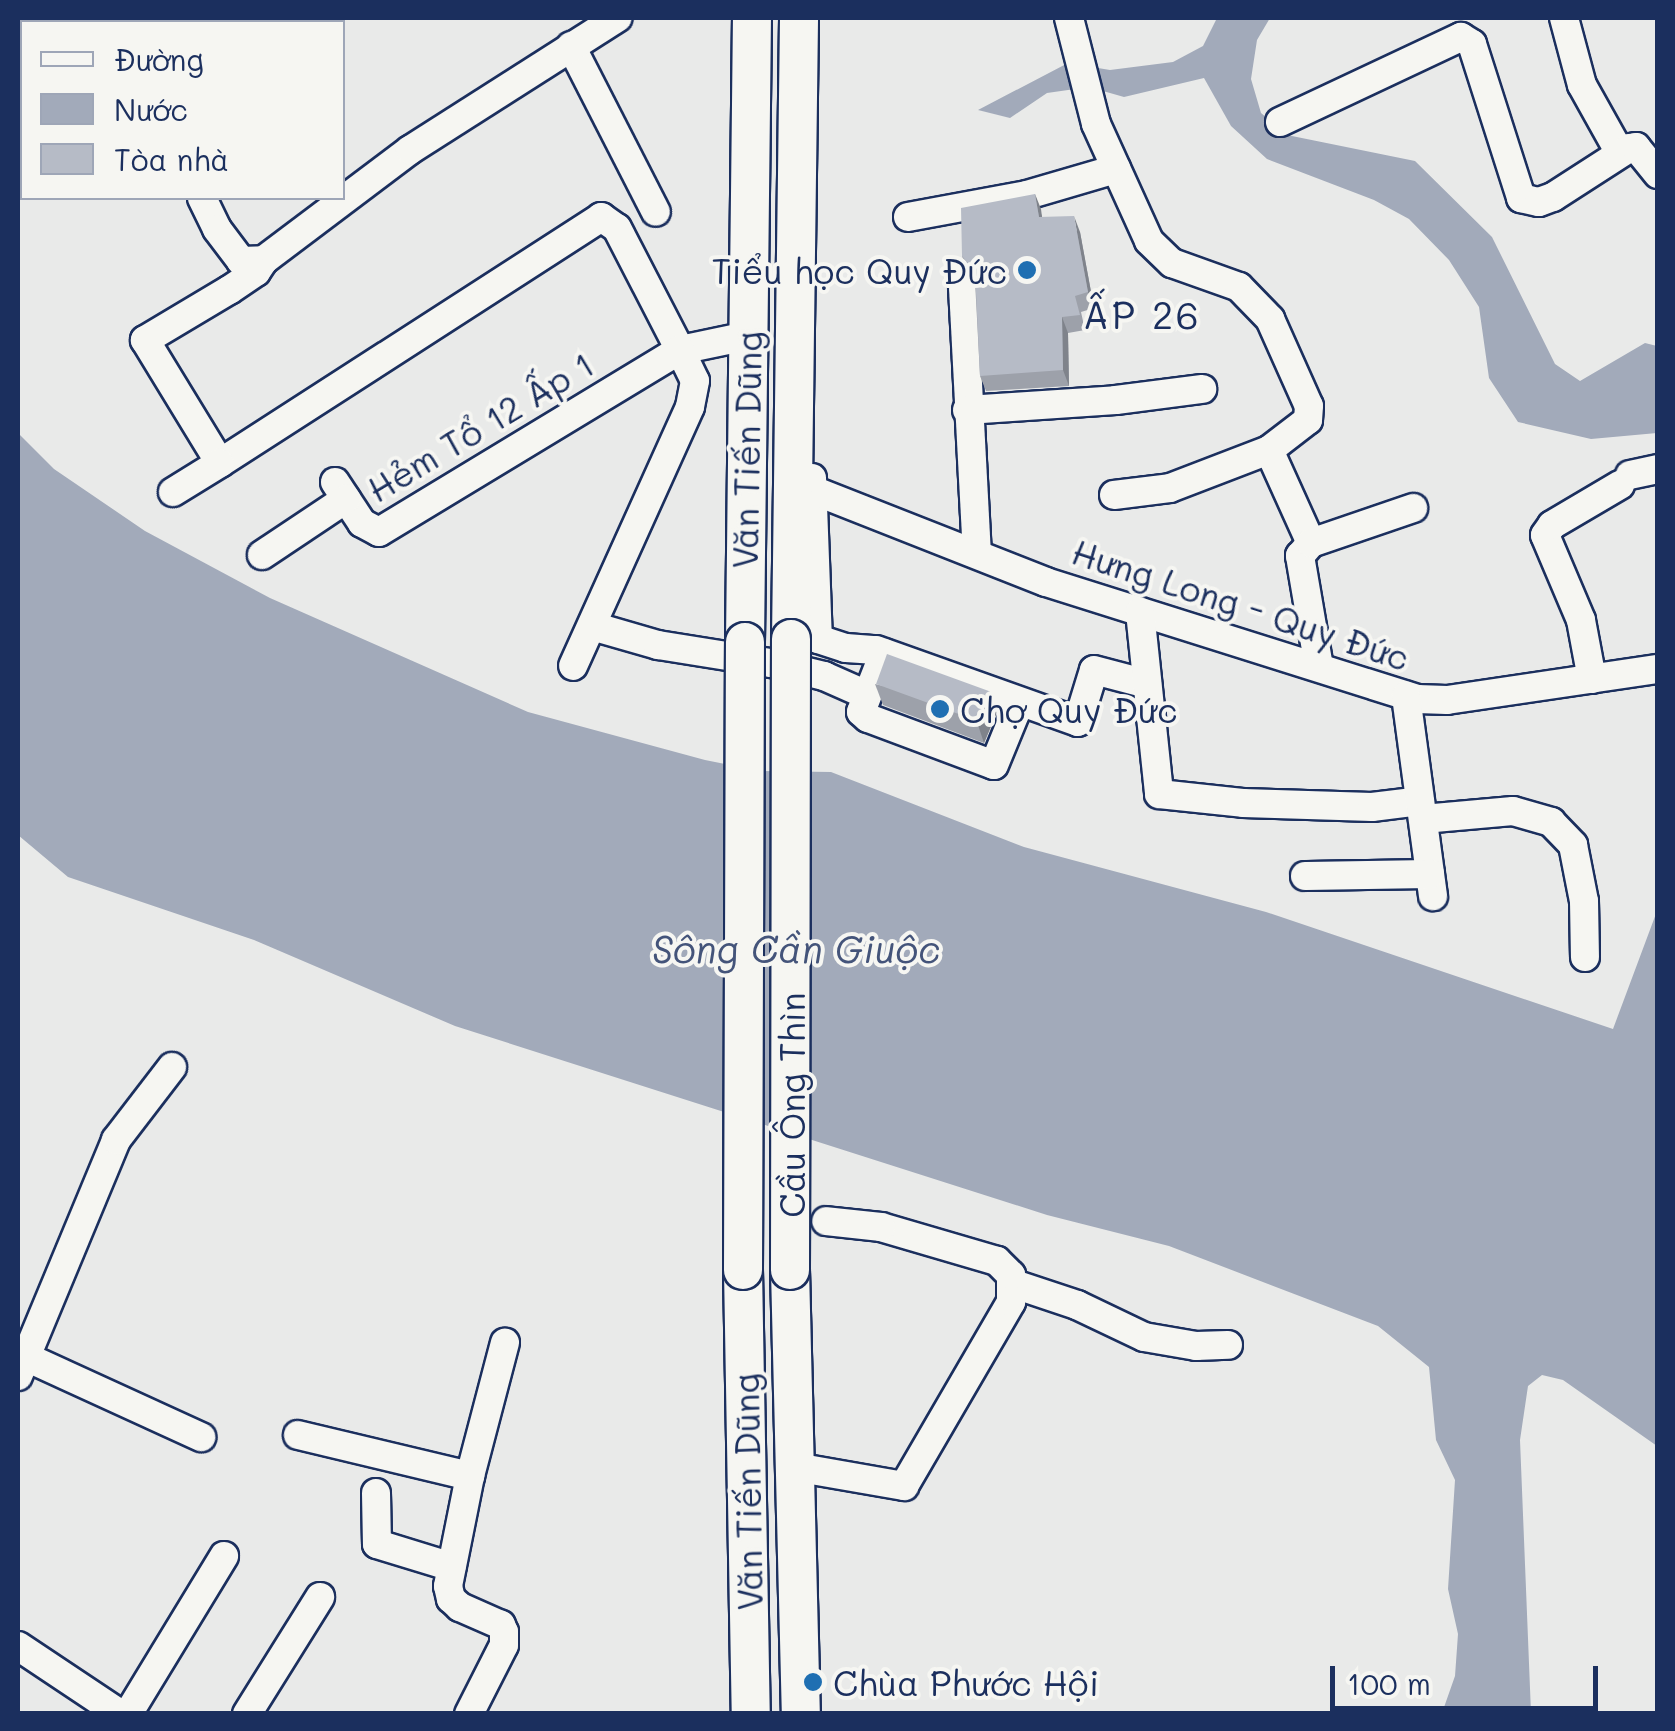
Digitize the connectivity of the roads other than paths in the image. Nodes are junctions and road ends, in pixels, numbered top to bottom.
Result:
1 (617, 18) edge
2 (752, 18) edge
3 (799, 18) edge
4 (1069, 18) edge
5 (1564, 18) edge
6 (571, 46) junction
7 (1280, 122) dead end
8 (1620, 153) junction
9 (1116, 168) junction
10 (1658, 174) edge
11 (345, 199) edge
12 (203, 200) edge
13 (344, 200) edge
14 (656, 212) dead end
15 (908, 217) dead end
16 (264, 260) junction
17 (963, 288) dead end
18 (748, 336) junction
19 (680, 350) junction
20 (1202, 389) dead end
21 (794, 407) junction
22 (966, 410) junction
23 (1270, 450) junction
24 (220, 463) junction
25 (1636, 476) edge
26 (815, 491) junction
27 (173, 492) dead end
28 (1114, 495) dead end
29 (1413, 508) dead end
30 (1311, 543) junction
31 (977, 553) junction
32 (262, 555) dead end
33 (1140, 612) junction
34 (592, 626) junction
35 (791, 639) joint
36 (745, 642) joint
37 (884, 653) junction
38 (573, 666) dead end
39 (1319, 667) junction
40 (1658, 669) edge
41 (1592, 678) junction
42 (1147, 684) junction
43 (867, 695) junction
44 (1406, 696) junction
45 (1019, 704) junction
46 (1422, 810) junction
47 (1305, 876) dead end
48 (1585, 956) dead end
49 (172, 1067) dead end
50 (826, 1221) dead end
51 (743, 1270) joint
52 (790, 1270) joint
53 (1012, 1283) junction
54 (505, 1344) dead end
55 (1228, 1345) dead end
56 (21, 1366) edge
57 (298, 1436) dead end
58 (201, 1437) dead end
59 (795, 1467) junction
60 (470, 1476) junction
61 (376, 1493) dead end
62 (224, 1556) dead end
63 (452, 1567) junction
64 (320, 1597) dead end
65 (18, 1646) edge
66 (124, 1714) edge
67 (248, 1714) edge
68 (469, 1714) edge
69 (750, 1714) edge
70 (800, 1714) edge

1 - 6 street
2 - 18 highway, Văn Tiến Dũng
3 - 21 highway, Văn Tiến Dũng
4 - 9 street
5 - 8 street
6 - 11 street
6 - 14 street
7 - 8 street
8 - 10 street
9 - 15 street
9 - 23 street
12 - 16 street
13 - 16 street
16 - 24 street
17 - 22 street
18 - 19 street
18 - 36 highway, Văn Tiến Dũng
19 - 24 street
19 - 32 street, Hẻm Tổ 12 Ấp 1
19 - 34 street
20 - 22 street
21 - 26 street
21 - 35 highway, Văn Tiến Dũng
22 - 31 street
23 - 28 street
23 - 30 street
24 - 27 street
25 - 41 street
26 - 31 street, Hưng Long - Quy Đức
26 - 37 street
29 - 30 street
30 - 39 street
31 - 33 street, Hưng Long - Quy Đức
33 - 39 street, Hưng Long - Quy Đức
33 - 42 street
34 - 38 street
34 - 43 street
35 - 52 highway, Cầu Ông Thìn, bridge
36 - 51 highway, Cầu Ông Thìn, bridge
37 - 43 street
37 - 45 street
39 - 44 street, Hưng Long - Quy Đức
40 - 41 street, Hưng Long - Quy Đức
41 - 44 street, Hưng Long - Quy Đức
42 - 45 street
42 - 46 street
43 - 45 street
44 - 46 street
46 - 47 street
46 - 48 street
49 - 56 street
50 - 53 street
51 - 69 highway, Văn Tiến Dũng
52 - 59 highway, Văn Tiến Dũng
53 - 55 street
53 - 59 street
54 - 60 street
56 - 58 street
57 - 60 street
59 - 70 highway, Văn Tiến Dũng
60 - 63 street
61 - 63 street
62 - 66 street
63 - 68 street
64 - 67 street
65 - 66 street

